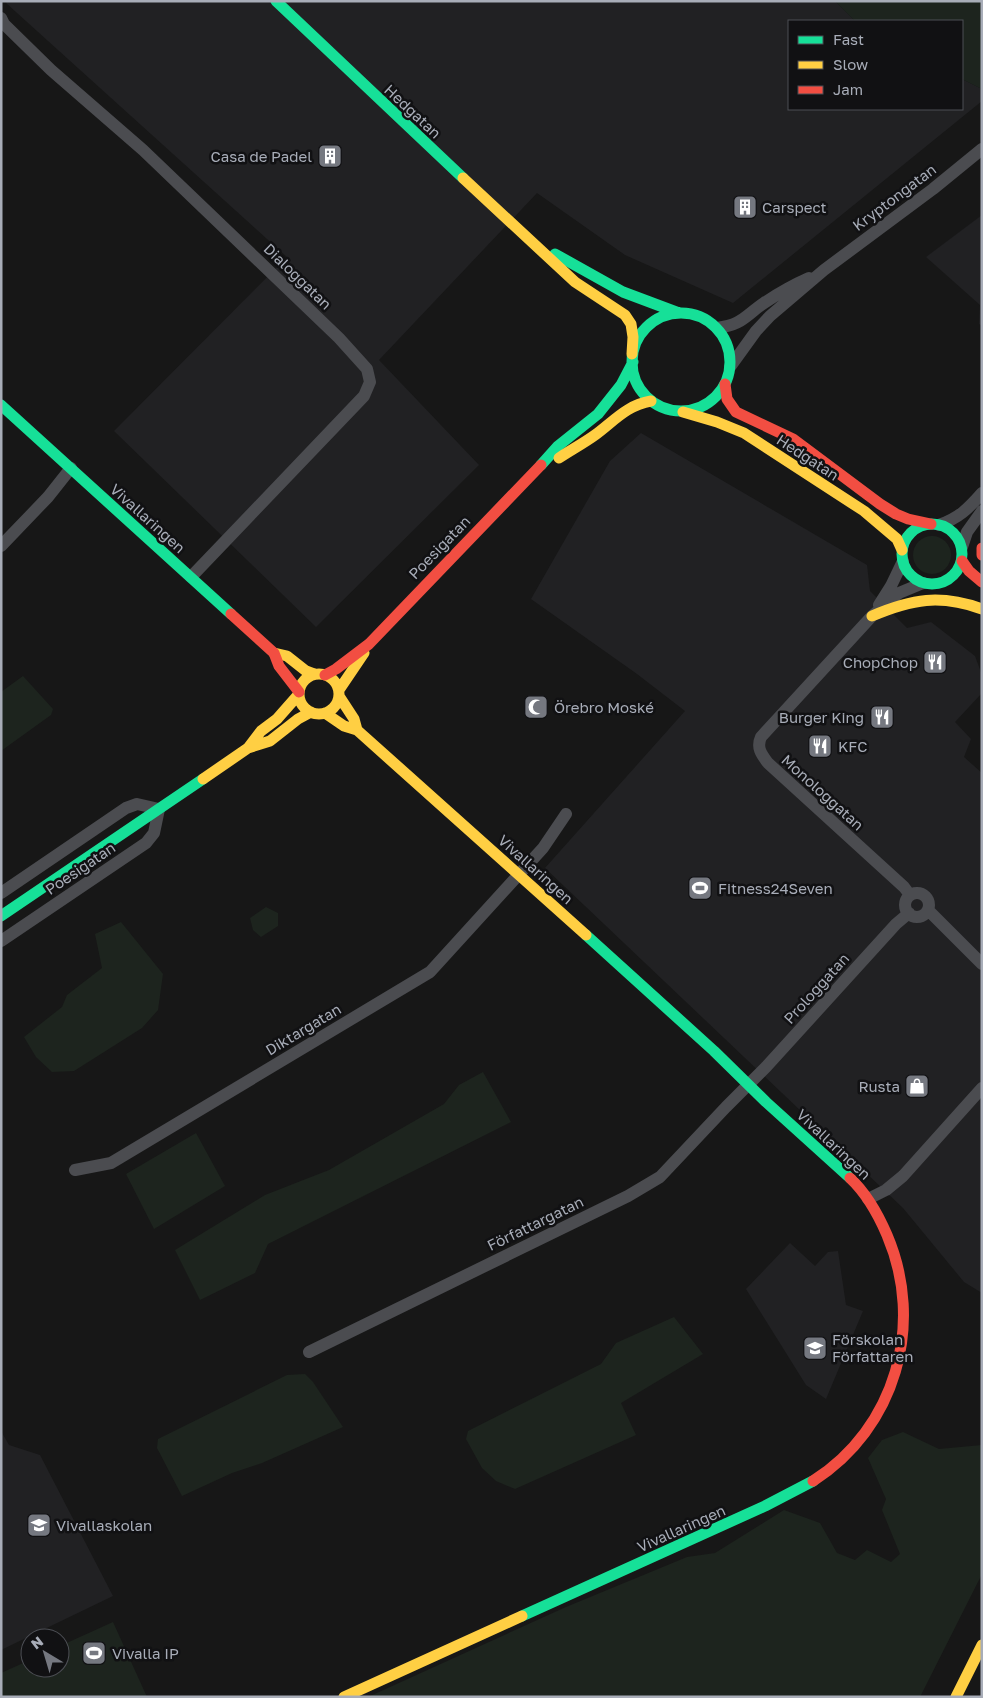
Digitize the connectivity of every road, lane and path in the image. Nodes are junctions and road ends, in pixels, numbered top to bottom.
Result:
1 (276, 1) edge
2 (1, 18) edge
3 (982, 149) edge
4 (530, 240) junction
5 (824, 270) junction
6 (679, 313) junction
7 (717, 328) junction
8 (633, 358) junction
9 (730, 367) junction
10 (726, 384) junction
11 (651, 401) junction
12 (1, 405) edge
13 (683, 412) junction
14 (71, 468) junction
15 (534, 474) junction
16 (982, 494) edge
17 (982, 511) edge
18 (935, 524) junction
19 (1, 546) edge
20 (962, 548) junction
21 (982, 548) edge
22 (982, 554) edge
23 (902, 556) junction
24 (962, 561) junction
25 (191, 577) junction
26 (944, 582) junction
27 (982, 582) edge
28 (923, 583) junction
29 (982, 605) edge
30 (982, 609) edge
31 (872, 616) junction
32 (369, 644) junction
33 (274, 653) junction
34 (320, 674) junction
35 (299, 693) junction
36 (339, 693) junction
37 (311, 712) junction
38 (325, 713) junction
39 (358, 730) junction
40 (248, 748) junction
41 (159, 809) junction
42 (566, 814) dead end
43 (518, 874) junction
44 (1, 893) edge
45 (910, 895) junction
46 (928, 910) junction
47 (909, 913) junction
48 (1, 916) edge
49 (1, 941) edge
50 (982, 964) edge
51 (748, 1084) junction
52 (982, 1088) edge
53 (74, 1170) dead end
54 (868, 1199) junction
55 (309, 1352) dead end
56 (982, 1645) edge
57 (344, 1697) edge
58 (956, 1697) edge

1 - 4 main road, Hedgatan
2 - 25 street, Dialoggatan
3 - 5 street, Kryptongatan
4 - 6 main road, Hedgatan
4 - 8 main road, Hedgatan
5 - 7 street, Kryptongatan
5 - 9 street, Kryptongatan
6 - 7 main road
6 - 8 main road
7 - 9 main road
8 - 11 main road
8 - 15 main road, Poesigatan
9 - 10 main road
10 - 13 main road
10 - 18 main road, Hedgatan
11 - 13 main road
11 - 15 main road, Poesigatan
12 - 14 main road, Vivallaringen
13 - 23 main road, Hedgatan
14 - 19 street
14 - 25 main road, Vivallaringen
15 - 32 main road, Poesigatan
16 - 18 street
17 - 20 street
18 - 20 main road
18 - 23 main road
20 - 24 main road
21 - 22 main road
23 - 28 main road
23 - 31 street, Monologgatan
24 - 26 main road
24 - 27 main road
25 - 33 main road, Vivallaringen
26 - 28 main road
26 - 29 main road
28 - 31 street, Monologgatan
30 - 31 main road
31 - 45 street, Monologgatan
32 - 34 main road, Poesigatan
32 - 36 main road, Poesigatan
33 - 34 main road, Vivallaringen
33 - 35 main road, Vivallaringen
34 - 35 main road
34 - 36 main road
35 - 37 main road
35 - 40 main road, Poesigatan
36 - 38 main road
36 - 39 main road, Vivallaringen
37 - 38 main road
37 - 40 main road, Poesigatan
38 - 39 main road, Vivallaringen
39 - 43 main road, Vivallaringen
40 - 41 main road, Poesigatan
41 - 44 street, Poesigatan
41 - 48 main road, Poesigatan
41 - 49 street, Poesigatan
42 - 43 street, Diktargatan
43 - 51 main road, Vivallaringen
43 - 53 street, Diktargatan
45 - 46 street
45 - 47 street
46 - 47 street
46 - 50 street
47 - 51 street, Prologgatan
51 - 54 main road, Vivallaringen
51 - 55 street, Författargatan
52 - 54 street
54 - 57 main road, Vivallaringen
56 - 58 main road

